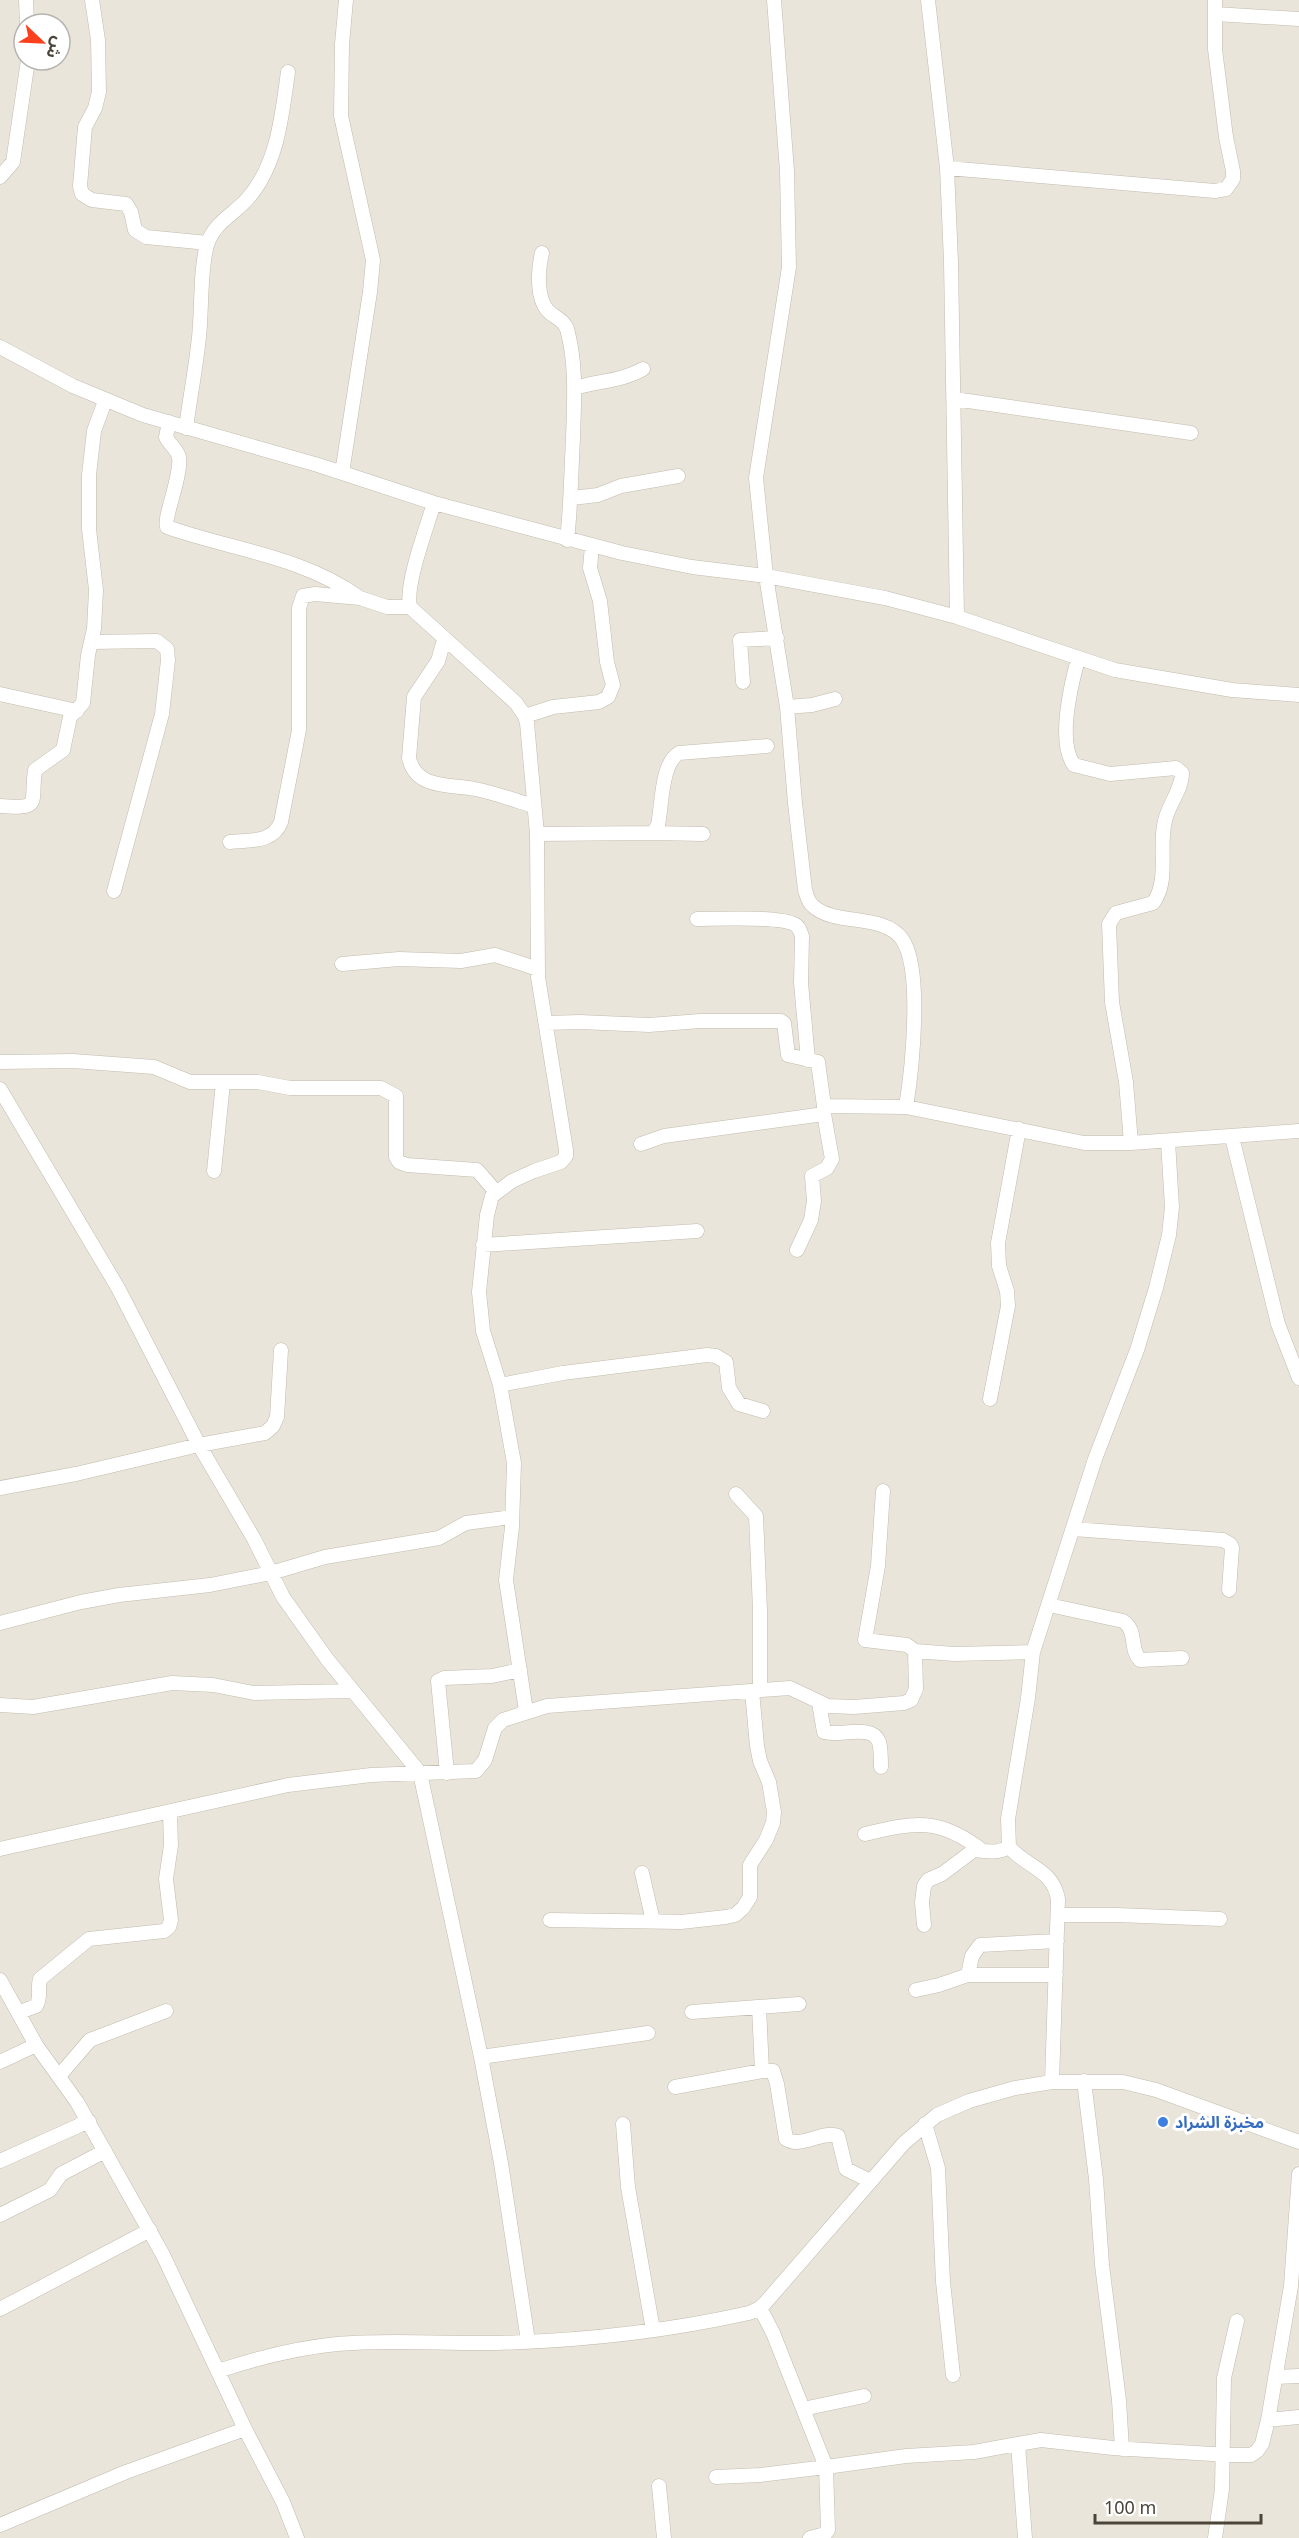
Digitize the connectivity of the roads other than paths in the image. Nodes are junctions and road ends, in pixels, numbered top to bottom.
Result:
1 (92, 0) edge
2 (346, 0) edge
3 (774, 0) edge
4 (928, 0) edge
5 (1215, 7) edge
6 (1299, 19) edge
7 (26, 72) edge
8 (288, 72) dead end
9 (947, 168) junction
10 (0, 177) edge
11 (208, 243) junction
12 (542, 253) dead end
13 (0, 347) edge
14 (643, 369) dead end
15 (575, 388) junction
16 (954, 399) junction
17 (105, 401) junction
18 (169, 422) junction
19 (186, 428) junction
20 (1191, 433) dead end
21 (342, 473) junction
22 (678, 476) dead end
23 (572, 498) junction
24 (434, 503) junction
25 (567, 540) junction
26 (592, 546) junction
27 (766, 576) junction
28 (360, 598) junction
29 (410, 607) junction
30 (957, 617) junction
31 (777, 638) junction
32 (444, 640) junction
33 (91, 642) junction
34 (1078, 659) junction
35 (743, 682) dead end
36 (0, 694) edge
37 (1299, 695) edge
38 (835, 699) dead end
39 (787, 707) junction
40 (77, 711) junction
41 (525, 716) junction
42 (767, 746) dead end
43 (0, 806) edge
44 (533, 806) junction
45 (652, 833) junction
46 (537, 834) junction
47 (703, 834) dead end
48 (231, 843) dead end
49 (114, 891) dead end
50 (697, 919) dead end
51 (342, 964) dead end
52 (538, 969) junction
53 (546, 1023) junction
54 (808, 1060) junction
55 (0, 1062) edge
56 (223, 1083) junction
57 (0, 1089) edge
58 (906, 1107) junction
59 (824, 1110) junction
60 (1019, 1130) junction
61 (1299, 1131) edge
62 (1232, 1137) junction
63 (1168, 1141) junction
64 (1131, 1143) junction
65 (641, 1144) dead end
66 (214, 1171) dead end
67 (496, 1192) junction
68 (697, 1231) dead end
69 (483, 1245) junction
70 (797, 1250) dead end
71 (281, 1350) dead end
72 (1299, 1378) edge
73 (500, 1385) junction
74 (990, 1399) dead end
75 (763, 1411) dead end
76 (199, 1445) junction
77 (0, 1488) edge
78 (883, 1491) dead end
79 (736, 1494) dead end
80 (512, 1516) junction
81 (1073, 1529) junction
82 (272, 1572) junction
83 (1229, 1590) dead end
84 (1049, 1605) junction
85 (0, 1623) edge
86 (915, 1651) junction
87 (1033, 1652) junction
88 (1182, 1658) dead end
89 (520, 1670) junction
90 (756, 1690) junction
91 (352, 1691) junction
92 (819, 1703) junction
93 (0, 1705) edge
94 (526, 1711) junction
95 (881, 1767) dead end
96 (420, 1773) junction
97 (447, 1773) junction
98 (170, 1813) junction
99 (865, 1834) dead end
100 (1009, 1846) junction
101 (0, 1849) edge
102 (983, 1851) junction
103 (642, 1873) dead end
104 (1058, 1915) junction
105 (1220, 1919) dead end
106 (550, 1920) dead end
107 (653, 1921) junction
108 (924, 1925) dead end
109 (1057, 1941) junction
110 (968, 1975) junction
111 (1056, 1975) junction
112 (2, 1987) edge
113 (916, 1990) dead end
114 (799, 2004) dead end
115 (759, 2007) junction
116 (166, 2011) dead end
117 (692, 2012) dead end
118 (20, 2013) junction
119 (648, 2033) dead end
120 (36, 2045) junction
121 (482, 2057) junction
122 (0, 2062) edge
123 (762, 2071) junction
124 (59, 2076) junction
125 (1084, 2080) junction
126 (1052, 2082) junction
127 (675, 2087) dead end
128 (89, 2121) junction
129 (623, 2124) dead end
130 (925, 2124) junction
131 (1299, 2142) edge
132 (105, 2151) junction
133 (0, 2161) edge
134 (1299, 2174) edge
135 (866, 2179) junction
136 (0, 2215) edge
137 (150, 2230) junction
138 (0, 2309) edge
139 (754, 2311) junction
140 (1237, 2320) dead end
141 (654, 2330) junction
142 (528, 2341) junction
143 (218, 2372) junction
144 (953, 2375) dead end
145 (1299, 2376) edge
146 (1275, 2377) junction
147 (864, 2396) dead end
148 (803, 2409) junction
149 (1299, 2417) edge
150 (1268, 2420) junction
151 (245, 2428) junction
152 (1018, 2444) junction
153 (1122, 2449) junction
154 (1221, 2455) junction
155 (826, 2466) junction
156 (716, 2477) dead end
157 (659, 2486) dead end
158 (0, 2524) edge
159 (297, 2538) edge
160 (664, 2538) edge
161 (810, 2538) edge
162 (1025, 2538) edge
163 (1215, 2538) edge

1 - 11 street
2 - 21 street
3 - 27 street
4 - 9 street
5 - 6 street
5 - 9 street
7 - 10 street
8 - 11 street
9 - 16 street
11 - 19 street
12 - 15 street
13 - 17 street
14 - 15 street
15 - 23 street
16 - 20 street
16 - 30 street
17 - 18 street
17 - 33 street
18 - 19 street
18 - 28 street
19 - 21 street
21 - 24 street
22 - 23 street
23 - 25 street
24 - 25 street
24 - 29 street
25 - 26 street
26 - 27 street
26 - 41 street
27 - 30 street
27 - 31 street
28 - 29 street
28 - 48 street
29 - 32 street
30 - 34 street
31 - 35 street
31 - 39 street
32 - 41 street
32 - 44 street
33 - 40 street
33 - 49 street
34 - 37 street
34 - 64 street
36 - 40 street
38 - 39 street
39 - 58 street
40 - 43 street
41 - 44 street
42 - 45 street
44 - 46 street
45 - 46 street
45 - 47 street
46 - 52 street
50 - 54 street
51 - 52 street
52 - 53 street
53 - 54 street
53 - 67 street
54 - 59 street
55 - 56 street
56 - 66 street
56 - 67 street
57 - 76 street
58 - 59 street
58 - 60 street
59 - 65 street
59 - 70 street
60 - 64 street
60 - 74 street
61 - 62 street
62 - 63 street
62 - 72 street
63 - 64 street
63 - 81 street
67 - 69 street
68 - 69 street
69 - 73 street
71 - 76 street
73 - 75 street
73 - 80 street
76 - 77 street
76 - 82 street
78 - 86 street
79 - 90 street
80 - 82 street
80 - 89 street
81 - 83 street
81 - 84 street
82 - 85 street
82 - 91 street
84 - 87 street
84 - 88 street
86 - 87 street
86 - 92 street
87 - 100 street
89 - 94 street
89 - 97 street
90 - 92 street
90 - 94 street
90 - 107 street
91 - 93 street
91 - 96 street
92 - 95 street
94 - 97 street
96 - 97 street
96 - 98 street
96 - 121 street
98 - 101 street
98 - 118 street
99 - 102 street
100 - 102 street
100 - 104 street
102 - 108 street
103 - 107 street
104 - 105 street
104 - 109 street
106 - 107 street
109 - 110 street
109 - 111 street
110 - 111 street
110 - 113 street
111 - 126 street
112 - 118 street
114 - 115 street
115 - 117 street
115 - 123 street
116 - 124 street
118 - 120 street
119 - 121 street
120 - 122 street
120 - 124 street
121 - 142 street
123 - 127 street
123 - 135 street
124 - 128 street
125 - 126 street
125 - 131 street
125 - 153 street
126 - 130 street
128 - 132 street
128 - 133 street
129 - 141 street
130 - 135 street
130 - 144 street
132 - 136 street
132 - 137 street
134 - 146 street
135 - 139 street
137 - 138 street
137 - 143 street
139 - 141 street
139 - 148 street
140 - 154 street
141 - 142 street
142 - 143 street
143 - 151 street
145 - 146 street
146 - 150 street
147 - 148 street
148 - 155 street
149 - 150 street
150 - 154 street
151 - 158 street
151 - 159 street
152 - 153 street
152 - 155 street
152 - 162 street
153 - 154 street
154 - 163 street
155 - 156 street
155 - 161 street
157 - 160 street

